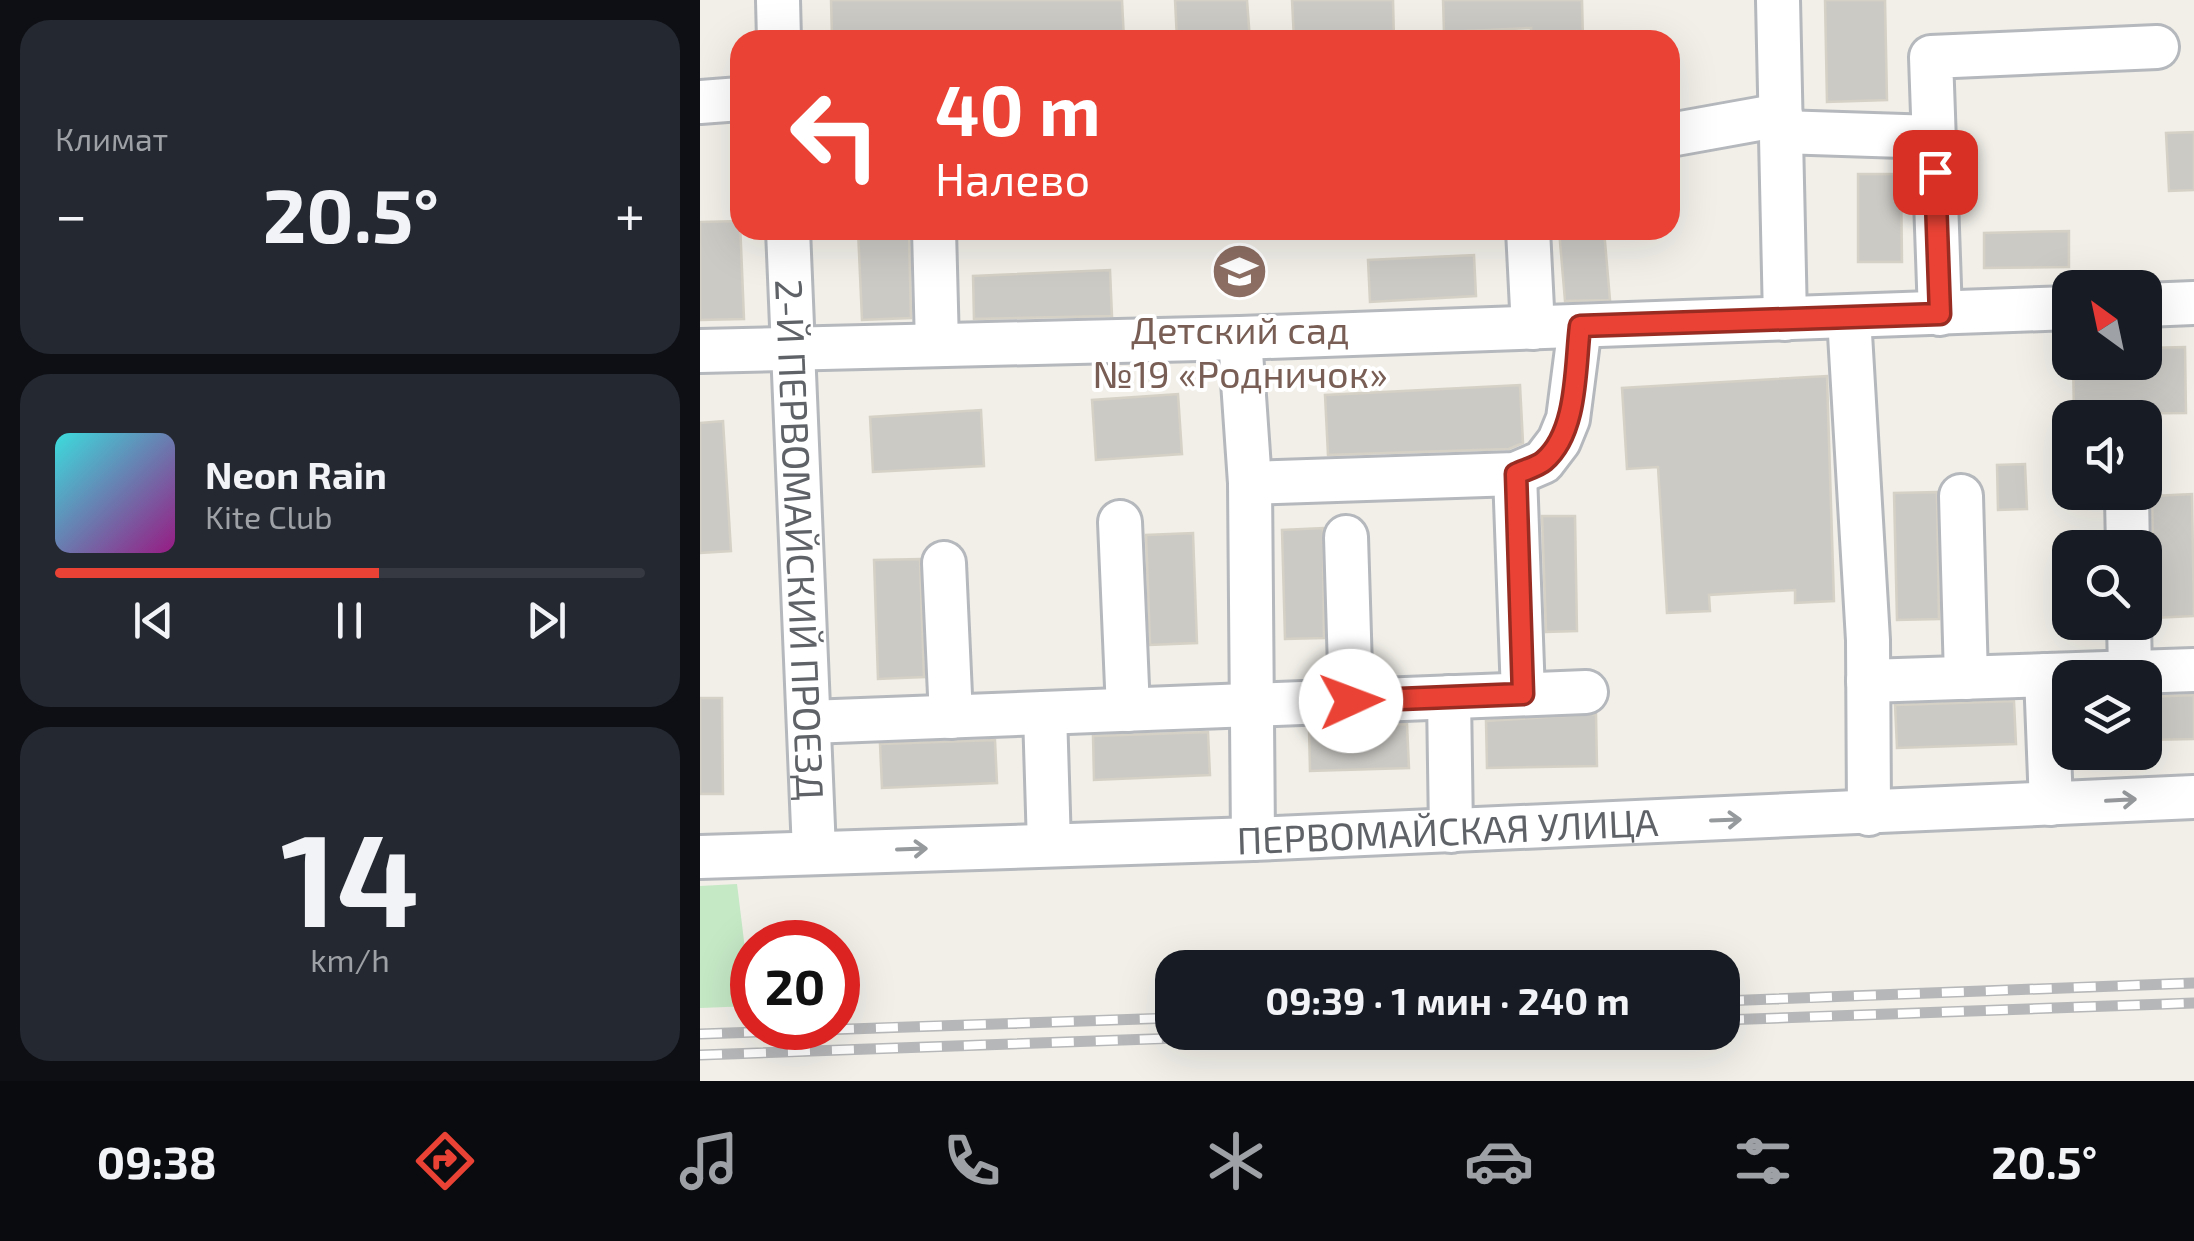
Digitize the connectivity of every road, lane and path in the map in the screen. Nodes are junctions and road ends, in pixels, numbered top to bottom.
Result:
1 (778, 0) edge
2 (1778, 0) edge
3 (780, 30) edge
4 (2157, 47) dead end
5 (730, 100) edge
6 (700, 102) edge
7 (1781, 123) junction
8 (1680, 134) edge
9 (1934, 137) junction
10 (788, 240) edge
11 (934, 240) edge
12 (1529, 240) edge
13 (2194, 303) edge
14 (2162, 304) edge
15 (2052, 309) edge
16 (1940, 314) junction
17 (1849, 317) junction
18 (1785, 318) junction
19 (1580, 326) junction
20 (1533, 328) junction
21 (1240, 338) junction
22 (938, 344) junction
23 (792, 348) junction
24 (700, 350) edge
25 (1516, 474) junction
26 (1250, 483) junction
27 (1961, 496) dead end
28 (1120, 522) dead end
29 (1346, 538) dead end
30 (944, 563) dead end
31 (2194, 670) edge
32 (2162, 671) edge
33 (2046, 674) junction
34 (2052, 674) edge
35 (1966, 678) junction
36 (1868, 681) junction
37 (1586, 692) dead end
38 (1523, 694) junction
39 (1449, 697) junction
40 (1351, 701) junction
41 (1251, 705) junction
42 (1128, 710) junction
43 (1045, 712) junction
44 (951, 717) junction
45 (809, 722) junction
46 (2194, 796) edge
47 (2051, 804) junction
48 (1869, 814) junction
49 (1451, 831) junction
50 (1253, 839) junction
51 (1049, 845) junction
52 (814, 852) junction
53 (700, 857) edge

1 - 3 street
2 - 7 street
4 - 9 street
5 - 6 street
7 - 8 street
7 - 9 street
7 - 18 street
9 - 16 street
10 - 23 street, 2-Й ПЕРВОМАЙСКИЙ ПРОЕЗД
11 - 22 street
12 - 20 street
13 - 14 street
15 - 16 street
16 - 17 street
17 - 18 street
17 - 36 street
18 - 19 street
19 - 20 street
19 - 25 street
20 - 21 street
21 - 22 street
21 - 26 street
22 - 23 street
23 - 24 street
23 - 45 street, 2-Й ПЕРВОМАЙСКИЙ ПРОЕЗД
25 - 26 street
25 - 38 street
26 - 41 street
27 - 35 street
28 - 42 street
29 - 40 street
30 - 44 street
31 - 32 street
33 - 34 street
33 - 35 street
33 - 47 street
35 - 36 street
36 - 48 street
37 - 38 street
38 - 39 street
39 - 40 street
39 - 49 street
40 - 41 street
41 - 42 street
41 - 50 street
42 - 43 street
43 - 44 street
43 - 51 street
44 - 45 street
45 - 52 street, 2-Й ПЕРВОМАЙСКИЙ ПРОЕЗД
47 -> 46 street, ПЕРВОМАЙСКАЯ УЛИЦА
47 - 48 street, ПЕРВОМАЙСКАЯ УЛИЦА
49 -> 48 street, ПЕРВОМАЙСКАЯ УЛИЦА
49 - 50 street, ПЕРВОМАЙСКАЯ УЛИЦА
50 - 51 street, ПЕРВОМАЙСКАЯ УЛИЦА
52 -> 51 street, ПЕРВОМАЙСКАЯ УЛИЦА
52 - 53 street, ПЕРВОМАЙСКАЯ УЛИЦА

